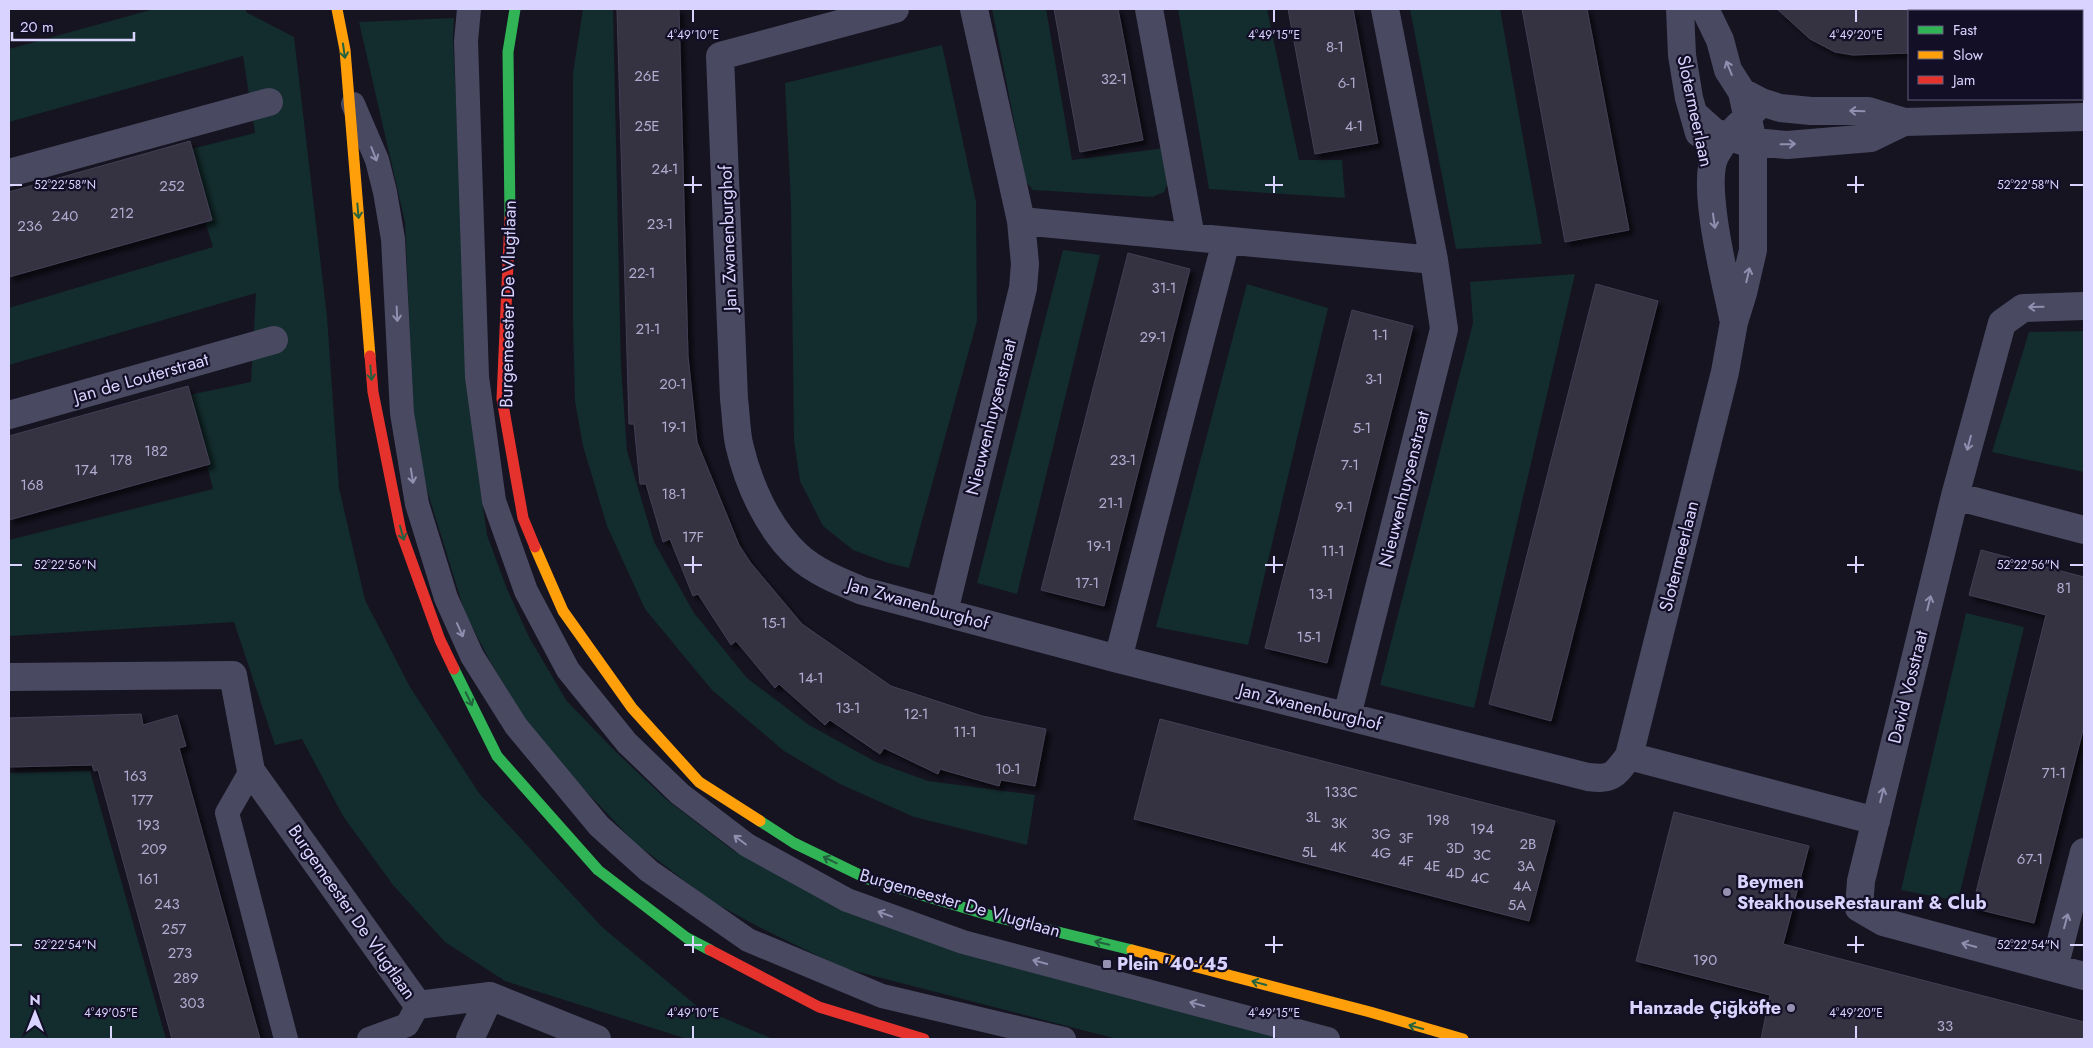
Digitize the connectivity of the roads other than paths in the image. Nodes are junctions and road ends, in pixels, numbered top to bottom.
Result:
1 (337, 9) edge
2 (469, 9) edge
3 (515, 9) edge
4 (895, 9) edge
5 (974, 9) edge
6 (1149, 9) edge
7 (1385, 9) edge
8 (1680, 9) edge
9 (1705, 9) edge
10 (348, 93) junction
11 (268, 102) dead end
12 (2012, 109) edge
13 (1751, 113) junction
14 (1695, 115) junction
15 (2084, 117) edge
16 (1904, 122) junction
17 (1727, 136) junction
18 (9, 173) edge
19 (1711, 184) junction
20 (1021, 221) junction
21 (1191, 237) junction
22 (1226, 240) junction
23 (1434, 260) junction
24 (2084, 306) edge
25 (1734, 322) junction
26 (274, 340) dead end
27 (9, 415) edge
28 (1955, 496) junction
29 (2084, 530) edge
30 (944, 612) junction
31 (1118, 659) junction
32 (9, 677) edge
33 (1347, 716) junction
34 (1629, 756) junction
35 (251, 771) junction
36 (1605, 779) joint
37 (1876, 821) junction
38 (2084, 852) edge
39 (2054, 968) junction
40 (2084, 976) edge
41 (490, 996) junction
42 (418, 1005) junction
43 (286, 1039) edge
44 (369, 1039) edge
45 (470, 1039) edge
46 (598, 1039) edge
47 (924, 1039) edge
48 (1064, 1039) edge
49 (1328, 1039) edge
50 (1463, 1039) edge

1 -> 10 main road
49 -> 2 lane, Burgemeester De Vlugtlaan
50 -> 3 main road, Burgemeester De Vlugtlaan
4 - 30 street, Jan Zwanenburghof
5 - 20 street, Nieuwenhuysenstraat
6 - 21 street
7 - 23 street, Nieuwenhuysenstraat
8 - 14 street, Slotermeerlaan
13 -> 9 street
10 -> 47 main road
10 -> 48 lane
11 - 18 street
12 - 15 street
12 - 16 street
16 -> 13 street
13 -> 16 street
13 - 17 street
25 -> 13 street, Slotermeerlaan
14 - 17 street
14 - 19 street, Slotermeerlaan
17 - 19 street, Slotermeerlaan
19 -> 25 street, Slotermeerlaan
20 - 21 street
20 - 30 street, Nieuwenhuysenstraat
21 - 22 street
22 - 23 street
22 - 31 street
23 - 33 street, Nieuwenhuysenstraat
24 -> 28 street, David Vosstraat
25 - 34 street, Slotermeerlaan
26 - 27 street, Jan de Louterstraat
28 - 29 street
37 -> 28 street, David Vosstraat
30 - 31 street, Jan Zwanenburghof
31 - 33 street, Jan Zwanenburghof
32 - 35 street, Burgemeester De Vlugtlaan
33 - 36 street, Jan Zwanenburghof
34 - 36 street, Slotermeerlaan
34 - 37 street
35 - 42 street, Burgemeester De Vlugtlaan
35 - 43 lane
39 -> 37 street, David Vosstraat
39 -> 38 street
39 - 40 street, David Vosstraat
41 - 42 street, Burgemeester De Vlugtlaan
41 - 45 street
41 - 46 street, Burgemeester De Vlugtlaan
42 - 44 lane

